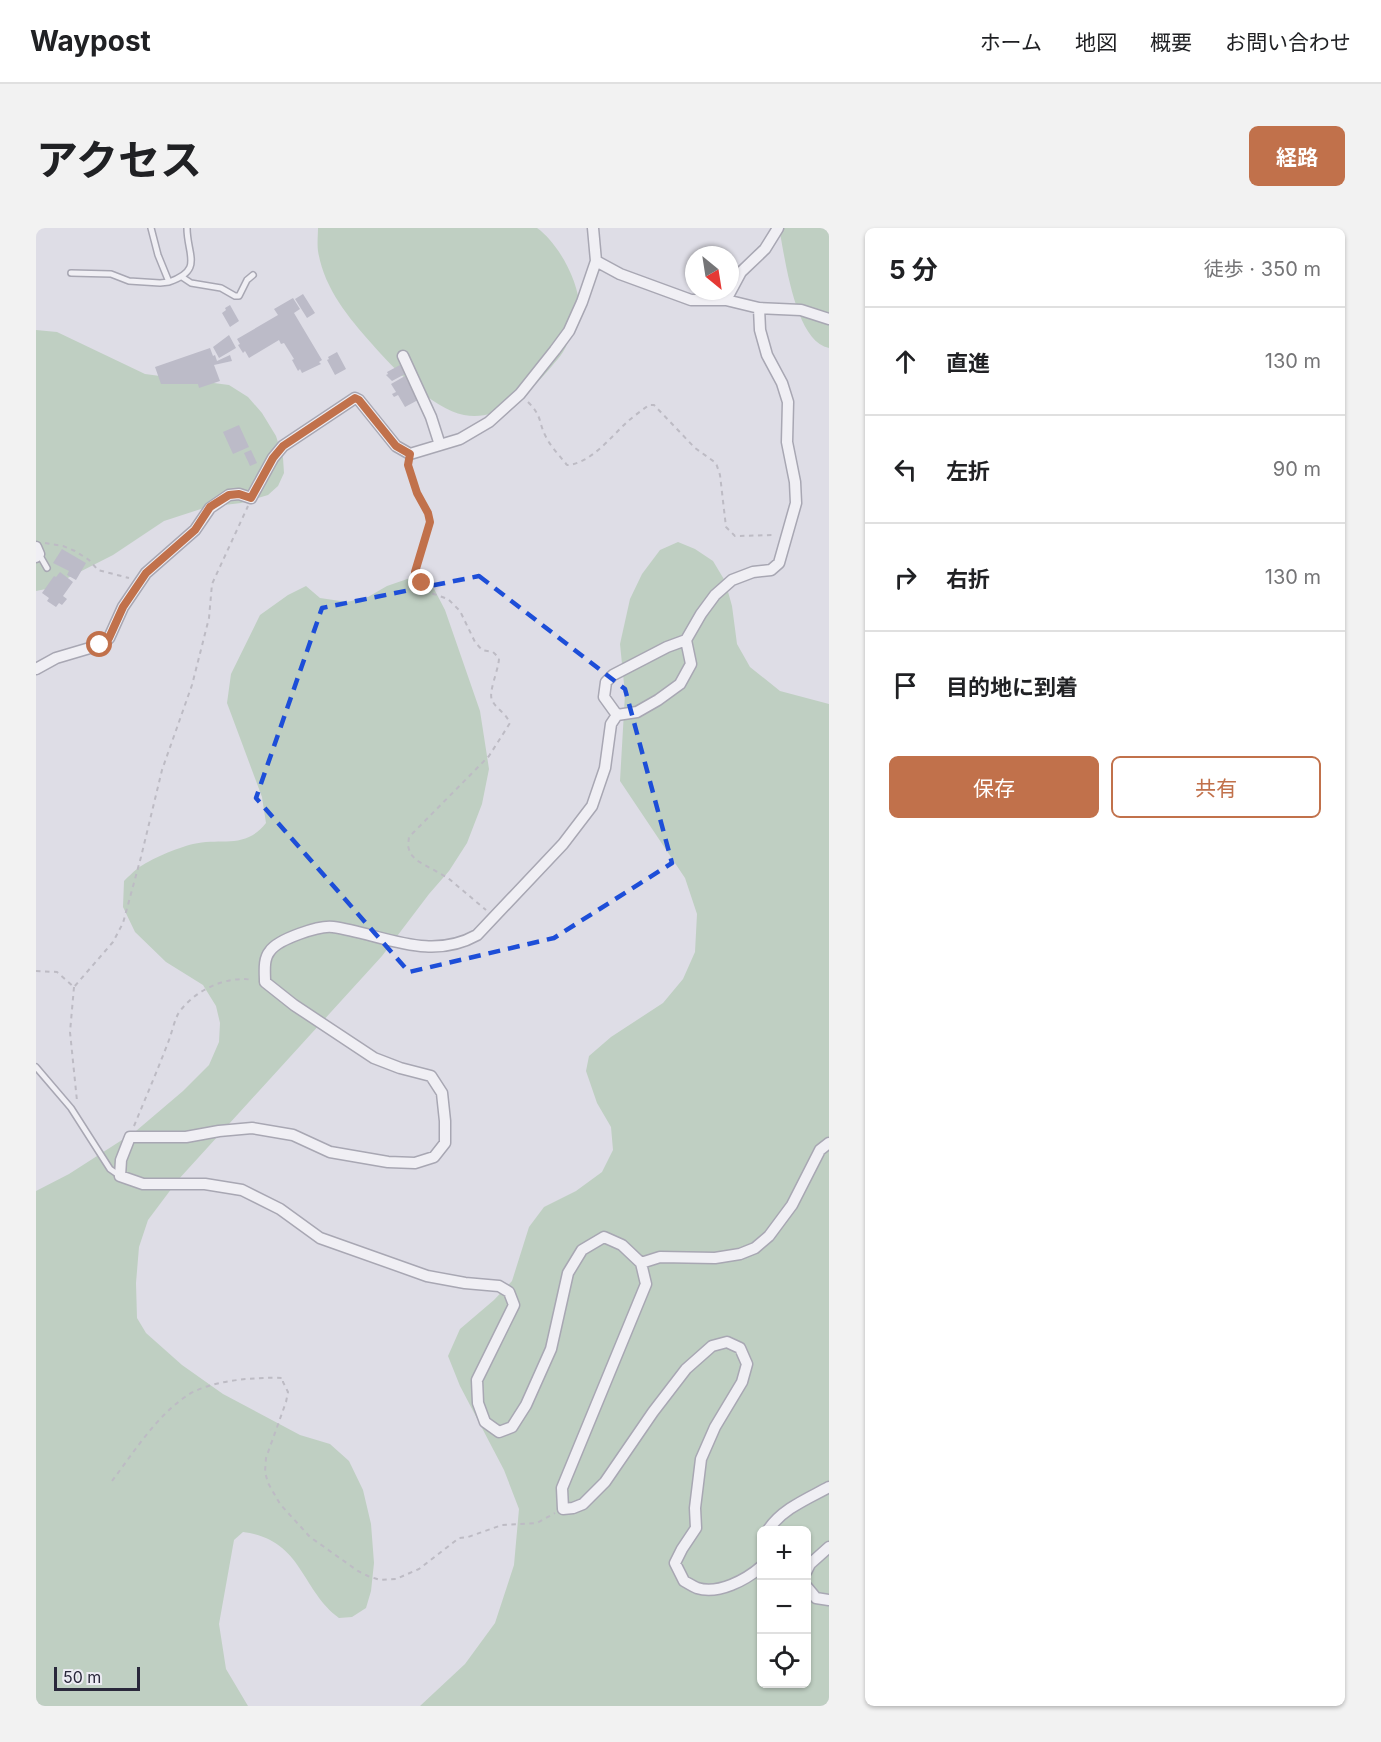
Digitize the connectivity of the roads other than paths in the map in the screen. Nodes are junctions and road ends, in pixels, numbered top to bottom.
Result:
1 (151, 228) edge
2 (187, 228) edge
3 (593, 228) edge
4 (778, 228) edge
5 (596, 261) junction
6 (71, 273) dead end
7 (254, 275) dead end
8 (739, 276) edge
9 (182, 277) junction
10 (169, 282) junction
11 (685, 298) edge
12 (726, 300) edge
13 (759, 308) junction
14 (829, 319) edge
15 (403, 356) dead end
16 (440, 445) junction
17 (37, 550) edge
18 (46, 568) dead end
19 (686, 640) junction
20 (36, 669) edge
21 (617, 716) junction
22 (36, 1067) edge
23 (829, 1143) edge
24 (120, 1176) junction
25 (641, 1263) junction
26 (829, 1487) edge
27 (771, 1526) edge
28 (829, 1547) edge
29 (811, 1563) edge
30 (757, 1570) edge
31 (811, 1591) edge
32 (829, 1600) edge

1 - 10 lane
2 - 9 lane
3 - 5 street
4 - 8 street
5 - 11 street
5 - 16 street
6 - 10 lane
7 - 9 lane
9 - 10 lane
12 - 13 street
13 - 14 street
13 - 19 street
15 - 16 street
16 - 20 street
17 - 18 lane
19 - 21 street
19 - 21 street
21 - 24 street
22 - 24 lane
23 - 25 street
24 - 25 street
25 - 30 street
26 - 27 street
28 - 29 street
31 - 32 street

